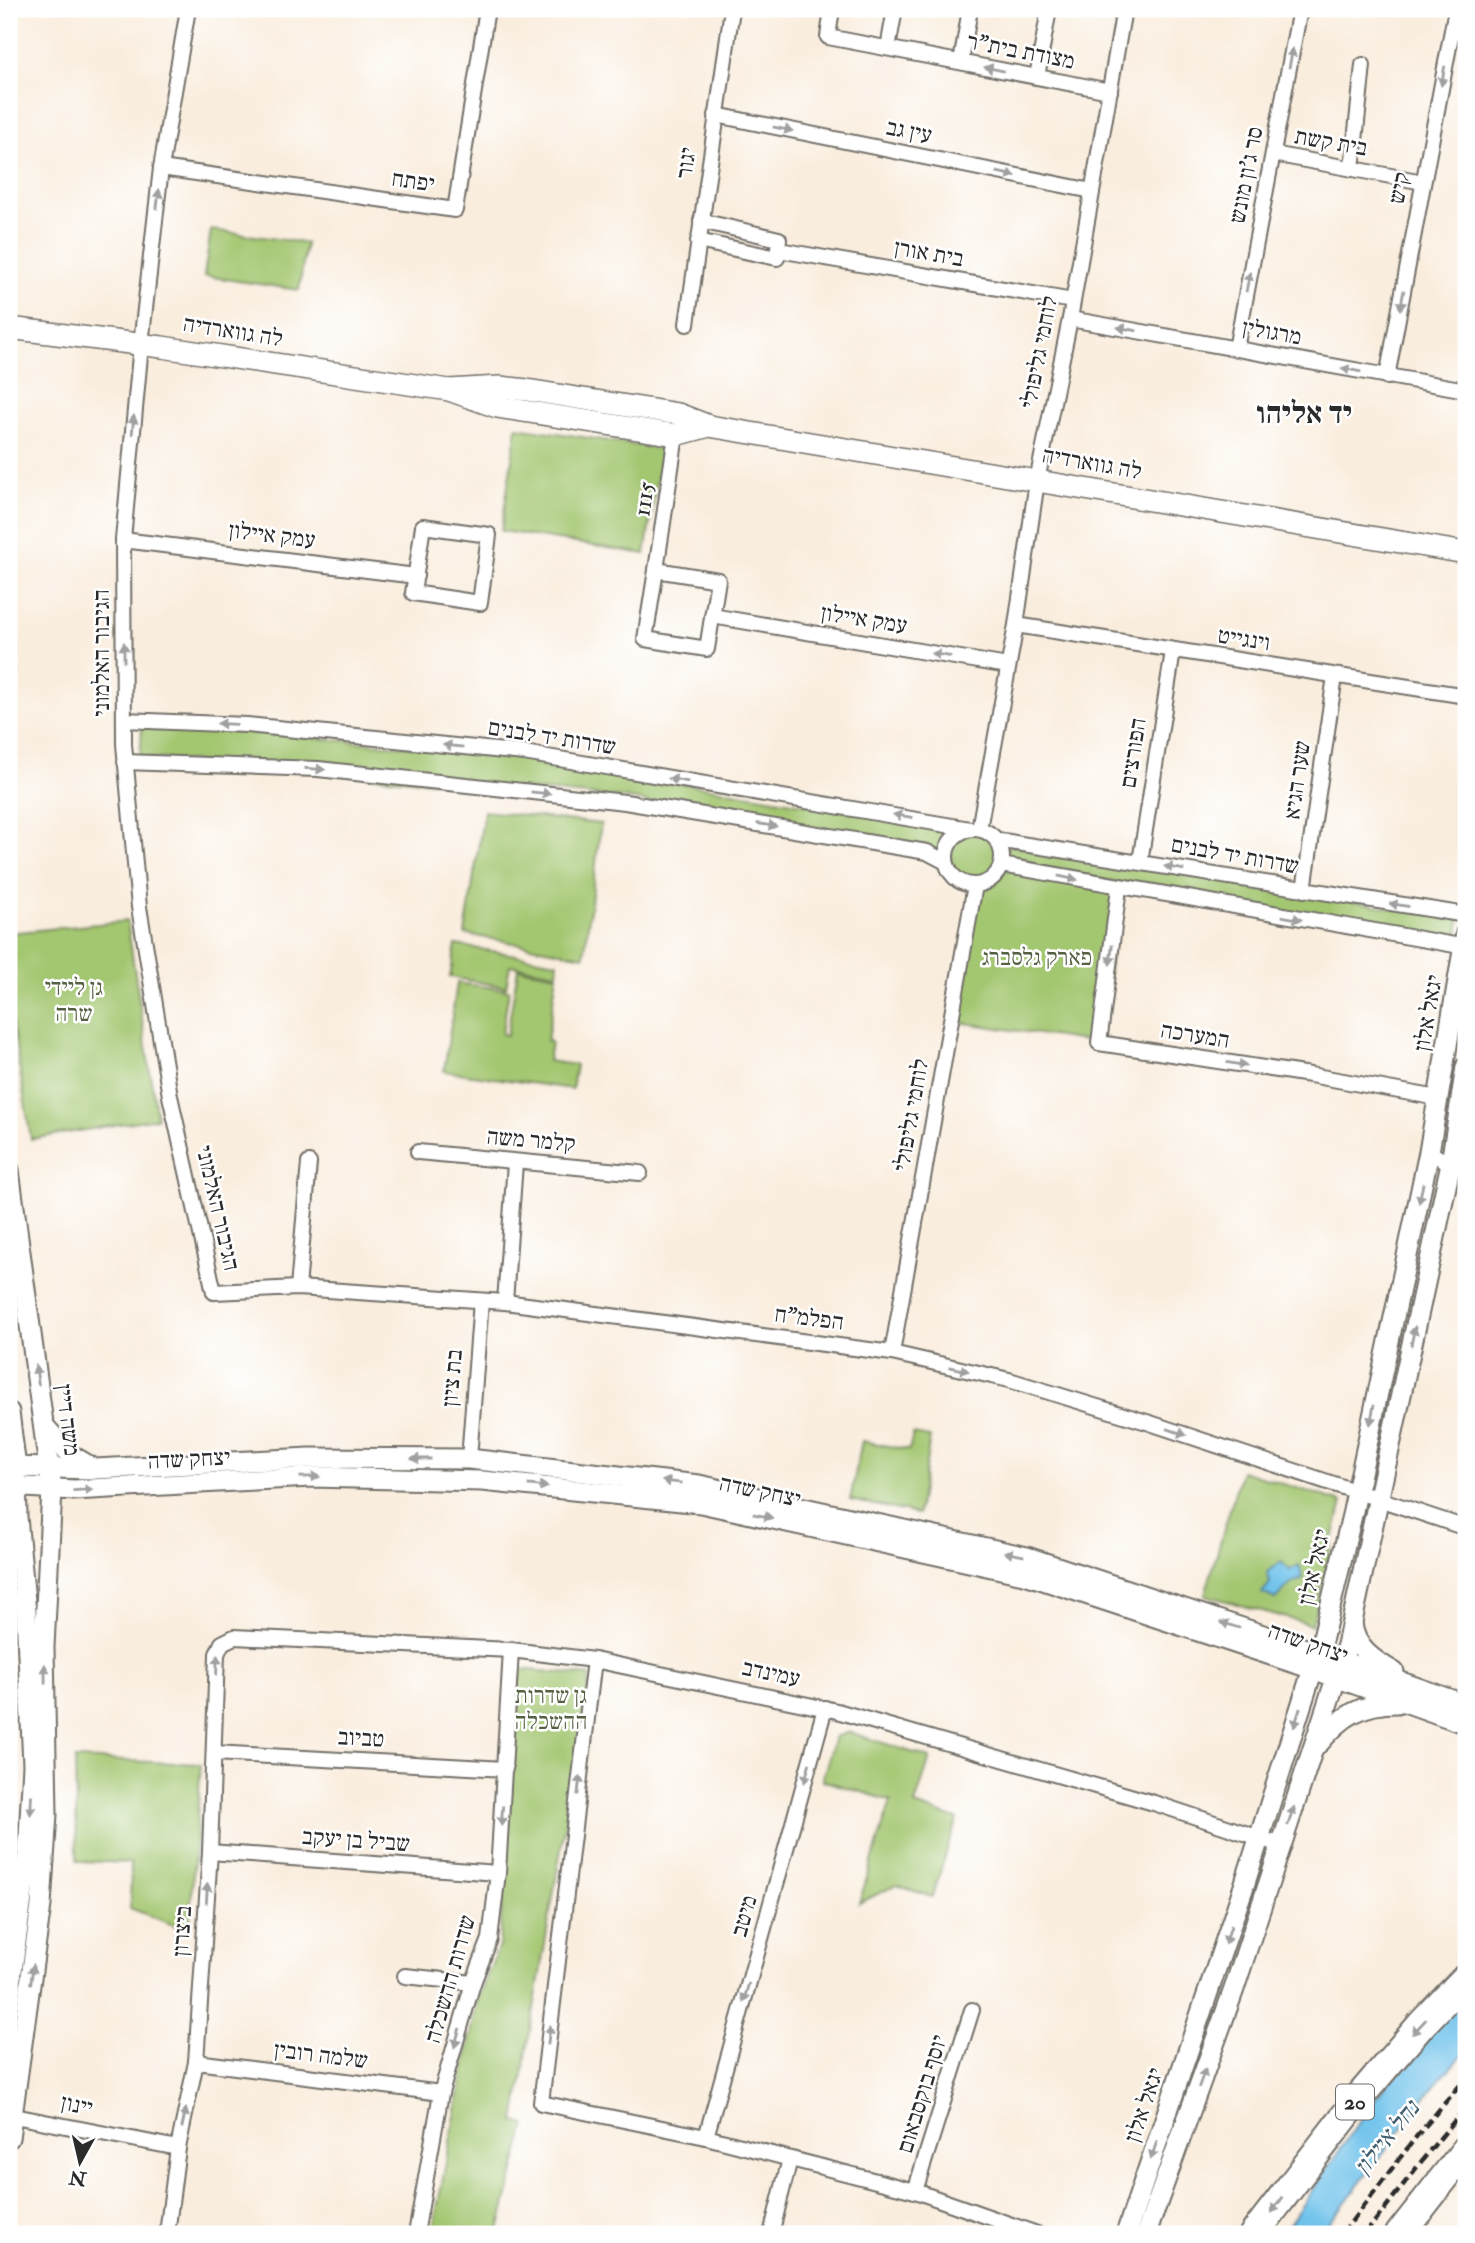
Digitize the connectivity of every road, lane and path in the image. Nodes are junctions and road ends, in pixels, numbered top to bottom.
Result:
1 (188, 9) edge
2 (486, 9) edge
3 (732, 9) edge
4 (832, 9) edge
5 (895, 9) edge
6 (970, 9) edge
7 (1049, 9) edge
8 (1124, 9) edge
9 (1300, 9) edge
10 (1455, 9) edge
11 (888, 48) junction
12 (961, 62) junction
13 (1363, 65) dead end
14 (1037, 77) junction
15 (1110, 91) junction
16 (716, 115) junction
17 (1273, 154) junction
18 (161, 168) junction
19 (1352, 169) junction
20 (1423, 182) junction
21 (1092, 191) junction
22 (701, 221) junction
23 (698, 242) junction
24 (779, 250) junction
25 (1073, 301) junction
26 (1070, 318) junction
27 (687, 324) dead end
28 (9, 328) edge
29 (141, 344) junction
30 (1236, 349) junction
31 (1387, 377) junction
32 (449, 390) junction
33 (1466, 390) edge
34 (709, 426) junction
35 (676, 435) junction
36 (1037, 481) junction
37 (123, 540) junction
38 (1466, 553) edge
39 (656, 570) junction
40 (416, 576) junction
41 (712, 616) junction
42 (1016, 625) junction
43 (1172, 651) junction
44 (1008, 666) junction
45 (1335, 676) junction
46 (1466, 696) edge
47 (124, 720) junction
48 (125, 762) junction
49 (975, 829) junction
50 (997, 840) junction
51 (946, 862) junction
52 (1140, 862) junction
53 (1001, 865) junction
54 (975, 885) junction
55 (1119, 888) junction
56 (1304, 891) junction
57 (1466, 915) edge
58 (1466, 942) edge
59 (1466, 1067) edge
60 (1438, 1098) junction
61 (418, 1152) dead end
62 (1429, 1152) junction
63 (1461, 1153) edge
64 (309, 1163) dead end
65 (515, 1163) junction
66 (9, 1170) edge
67 (640, 1173) dead end
68 (298, 1288) junction
69 (214, 1292) joint
70 (481, 1301) junction
71 (505, 1302) junction
72 (892, 1353) junction
73 (9, 1412) edge
74 (44, 1425) junction
75 (469, 1459) junction
76 (49, 1467) junction
77 (95, 1469) junction
78 (12, 1477) edge
79 (52, 1490) junction
80 (1357, 1492) junction
81 (1378, 1498) junction
82 (1466, 1528) edge
83 (1352, 1623) junction
84 (234, 1636) joint
85 (512, 1650) junction
86 (594, 1660) junction
87 (1316, 1661) junction
88 (1339, 1670) junction
89 (1442, 1696) junction
90 (1409, 1702) junction
91 (1466, 1705) edge
92 (825, 1708) junction
93 (1466, 1724) edge
94 (1314, 1749) junction
95 (214, 1753) junction
96 (505, 1769) junction
97 (1260, 1837) junction
98 (1281, 1845) junction
99 (210, 1853) junction
100 (498, 1874) junction
101 (405, 1976) dead end
102 (1466, 1978) edge
103 (473, 1983) junction
104 (9, 1992) edge
105 (972, 2010) dead end
106 (196, 2062) junction
107 (441, 2093) junction
108 (11, 2115) edge
109 (706, 2137) junction
110 (9, 2138) edge
111 (178, 2148) junction
112 (1466, 2150) edge
113 (790, 2159) junction
114 (915, 2191) junction
115 (167, 2234) edge
116 (416, 2234) edge
117 (771, 2234) edge
118 (1037, 2234) edge
119 (1126, 2234) edge
120 (1146, 2234) edge
121 (1254, 2234) edge
122 (1400, 2234) edge

1 - 18 street, הגיבור האלמוני
2 - 18 street, יפתח
3 - 16 street, יגור
4 - 11 street, מצודת בית"ר
5 - 11 street
6 - 12 street
7 - 14 street
8 - 15 street, לוחמי גליפולי
17 -> 9 street, סר ג'ון מונש
10 -> 20 street, קיש
11 - 12 street, מצודת בית"ר
14 -> 12 street, מצודת בית"ר
13 - 19 street
14 - 15 street, מצודת בית"ר
15 - 21 street, לוחמי גליפולי
16 -> 21 street, עין גב
16 - 22 street, יגור
17 - 19 street, בית קשת
30 -> 17 street, סר ג'ון מונש
29 -> 18 street, הגיבור האלמוני
19 - 20 street, בית קשת
20 -> 31 street, קיש
21 - 25 street, לוחמי גליפולי
22 - 23 street, יגור
22 - 24 street, בית אורן
23 - 24 street, בית אורן
23 - 27 street, יגור
24 - 25 street, בית אורן
25 - 26 street, לוחמי גליפולי
30 -> 26 street, מרגולין
26 - 36 street, לוחמי גליפולי
28 - 29 main road, לה גווארדיה
29 - 32 main road, לה גווארדיה
37 -> 29 street, הגיבור האלמוני
31 -> 30 street, מרגולין
31 - 33 street, מרגולין
32 - 34 main road, לה גווארדיה
32 - 35 main road, לה גווארדיה
34 - 35 main road, לה גווארדיה
34 - 36 main road, לה גווארדיה
35 - 39 street, 1115
36 - 38 main road, לה גווארדיה
36 - 42 street, לוחמי גליפולי
37 - 40 street, עמק איילון
47 -> 37 street, הגיבור האלמוני
39 - 41 street
39 - 41 street, 1115
40 - 40 street
44 -> 41 street, עמק איילון
42 - 43 street, וינגייט
42 - 44 street, לוחמי גליפולי
43 - 45 street, וינגייט
43 - 52 street, הפורצים
44 - 49 street, לוחמי גליפולי
45 - 46 street, וינגייט
45 - 56 street, שער הגיא
47 - 48 street, הגיבור האלמוני
49 -> 47 street, שדרות יד לבנים
48 -> 51 street
48 - 69 street, הגיבור האלמוני
49 - 50 street
49 - 51 street
50 - 52 street, שדרות יד לבנים
50 - 53 street
51 - 54 street
56 -> 52 street, שדרות יד לבנים
53 - 54 street
53 -> 55 street
54 - 72 street, לוחמי גליפולי
55 -> 58 street
55 -> 60 street, המערכה
57 -> 56 street, שדרות יד לבנים
58 - 60 street, יגאל אלון
59 - 63 street
60 - 62 street, יגאל אלון
61 - 65 street, קלמר משה
62 - 63 street
62 -> 80 street, יגאל אלון
81 -> 63 street, יגאל אלון
64 - 68 street
65 - 67 street, קלמר משה
65 - 71 street
74 -> 66 street, משה דיין
68 - 69 street, הפלמ"ח
68 - 70 street, הפלמ"ח
70 - 71 street, הפלמ"ח
70 - 75 street, בת ציון
71 - 72 street, הפלמ"ח
72 -> 80 street, הפלמ"ח
73 - 78 street
74 - 76 street, משה דיין
74 - 77 street
75 -> 77 street, יצחק שדה
87 -> 75 street, יצחק שדה
76 - 77 street, יצחק שדה
76 - 78 street, יצחק שדה
76 - 79 street, משה דיין
78 - 79 street, יצחק שדה
78 -> 104 street
79 -> 87 street, יצחק שדה
108 -> 79 street, משה דיין
80 - 81 street, הפלמ"ח
80 - 87 street, יגאל אלון
81 - 82 street, הפלמ"ח
81 - 83 street, יגאל אלון
83 - 88 street, יגאל אלון
83 - 89 street
84 - 85 street, עמינדב
95 -> 84 street, ביצרון
85 - 86 street, עמינדב
85 - 96 street, שדרות ההשכלה
86 - 92 street, עמינדב
109 -> 86 street
87 - 88 street, יצחק שדה
87 -> 97 street, יגאל אלון
88 - 89 street, יצחק שדה
88 - 90 street, יצחק שדה
88 - 94 street, יגאל אלון
89 - 91 street, יצחק שדה
90 - 93 street, יצחק שדה
90 - 94 street
92 - 97 street, עמינדב
92 -> 109 street, מיטב
98 -> 94 street, יגאל אלון
95 - 96 street, טביוב
95 - 99 street, ביצרון
96 -> 100 street, שדרות ההשכלה
97 - 98 street, עמינדב
97 -> 119 street, יגאל אלון
120 -> 98 street, יגאל אלון
99 - 100 street, שביל בן יעקב
106 -> 99 street, ביצרון
100 - 103 street, שדרות ההשכלה
101 - 103 street
102 -> 121 highway, 20
103 -> 107 street, שדרות ההשכלה
105 - 114 street, יוסף בוקסבאום
106 - 107 street, שלמה רובין
111 -> 106 street, ביצרון
107 - 116 street, שדרות ההשכלה
108 - 110 street, משה דיין
108 - 111 street, יינון
109 - 113 street
111 - 115 street, ביצרון
112 - 122 highway
113 - 114 street
113 - 117 street
114 - 118 street

